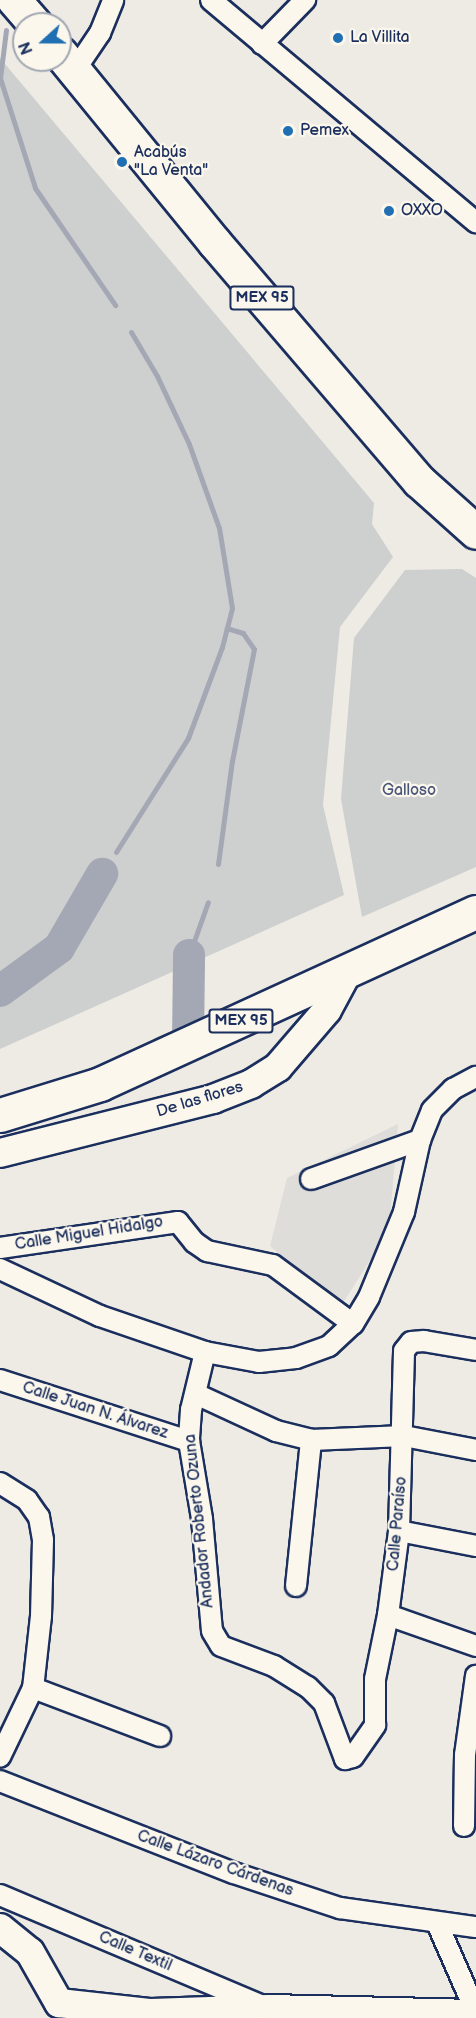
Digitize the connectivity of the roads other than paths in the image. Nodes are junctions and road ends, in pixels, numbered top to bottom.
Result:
1 (14, 0) edge
2 (113, 0) edge
3 (211, 0) edge
4 (305, 0) edge
5 (24, 12) edge
6 (262, 44) junction
7 (72, 58) edge
8 (72, 68) edge
9 (476, 222) edge
10 (476, 532) edge
11 (476, 912) edge
12 (349, 969) junction
13 (476, 1077) edge
14 (0, 1115) edge
15 (420, 1140) junction
16 (0, 1153) edge
17 (311, 1179) dead end
18 (0, 1248) edge
19 (0, 1269) edge
20 (353, 1324) junction
21 (476, 1350) edge
22 (205, 1352) junction
23 (0, 1380) edge
24 (196, 1394) junction
25 (404, 1436) junction
26 (311, 1440) junction
27 (189, 1442) junction
28 (476, 1450) edge
29 (0, 1483) edge
30 (399, 1531) junction
31 (476, 1546) edge
32 (296, 1586) dead end
33 (388, 1614) junction
34 (476, 1646) edge
35 (476, 1676) edge
36 (33, 1688) junction
37 (159, 1736) dead end
38 (0, 1757) edge
39 (345, 1759) joint
40 (0, 1781) edge
41 (464, 1826) dead end
42 (0, 1896) edge
43 (437, 1923) junction
44 (476, 1927) edge
45 (0, 1928) edge
46 (60, 2010) edge
47 (276, 2013) edge
48 (476, 2013) edge

1 - 5 highway
2 - 7 street
3 - 6 street
4 - 6 street
6 - 9 street
8 - 10 highway, MEX 95
11 - 12 highway, MEX 95
12 - 14 highway, MEX 95
12 - 16 street, De las flores
13 - 15 street
15 - 17 street
15 - 20 street
18 - 20 street, Calle Miguel Hidalgo
19 - 22 street
20 - 22 street
21 - 25 street, Calle Paraíso
22 - 24 street, Andador Roberto Ozuna
23 - 27 street, Calle Juan N. Álvarez
24 - 26 street
24 - 27 street, Andador Roberto Ozuna
25 - 26 street
25 - 28 street
25 - 30 street, Calle Paraíso
26 - 32 street
27 - 39 street, Andador Roberto Ozuna
29 - 36 street
30 - 31 street
30 - 33 street, Calle Paraíso
33 - 34 street
33 - 39 street, Calle Paraíso
35 - 41 street
36 - 37 street
36 - 38 street
40 - 43 street, Calle Lázaro Cárdenas
42 - 47 street, Calle Textil
43 - 44 street, Calle Lázaro Cárdenas
43 - 48 street
45 - 46 street
46 - 47 street
47 - 48 street

